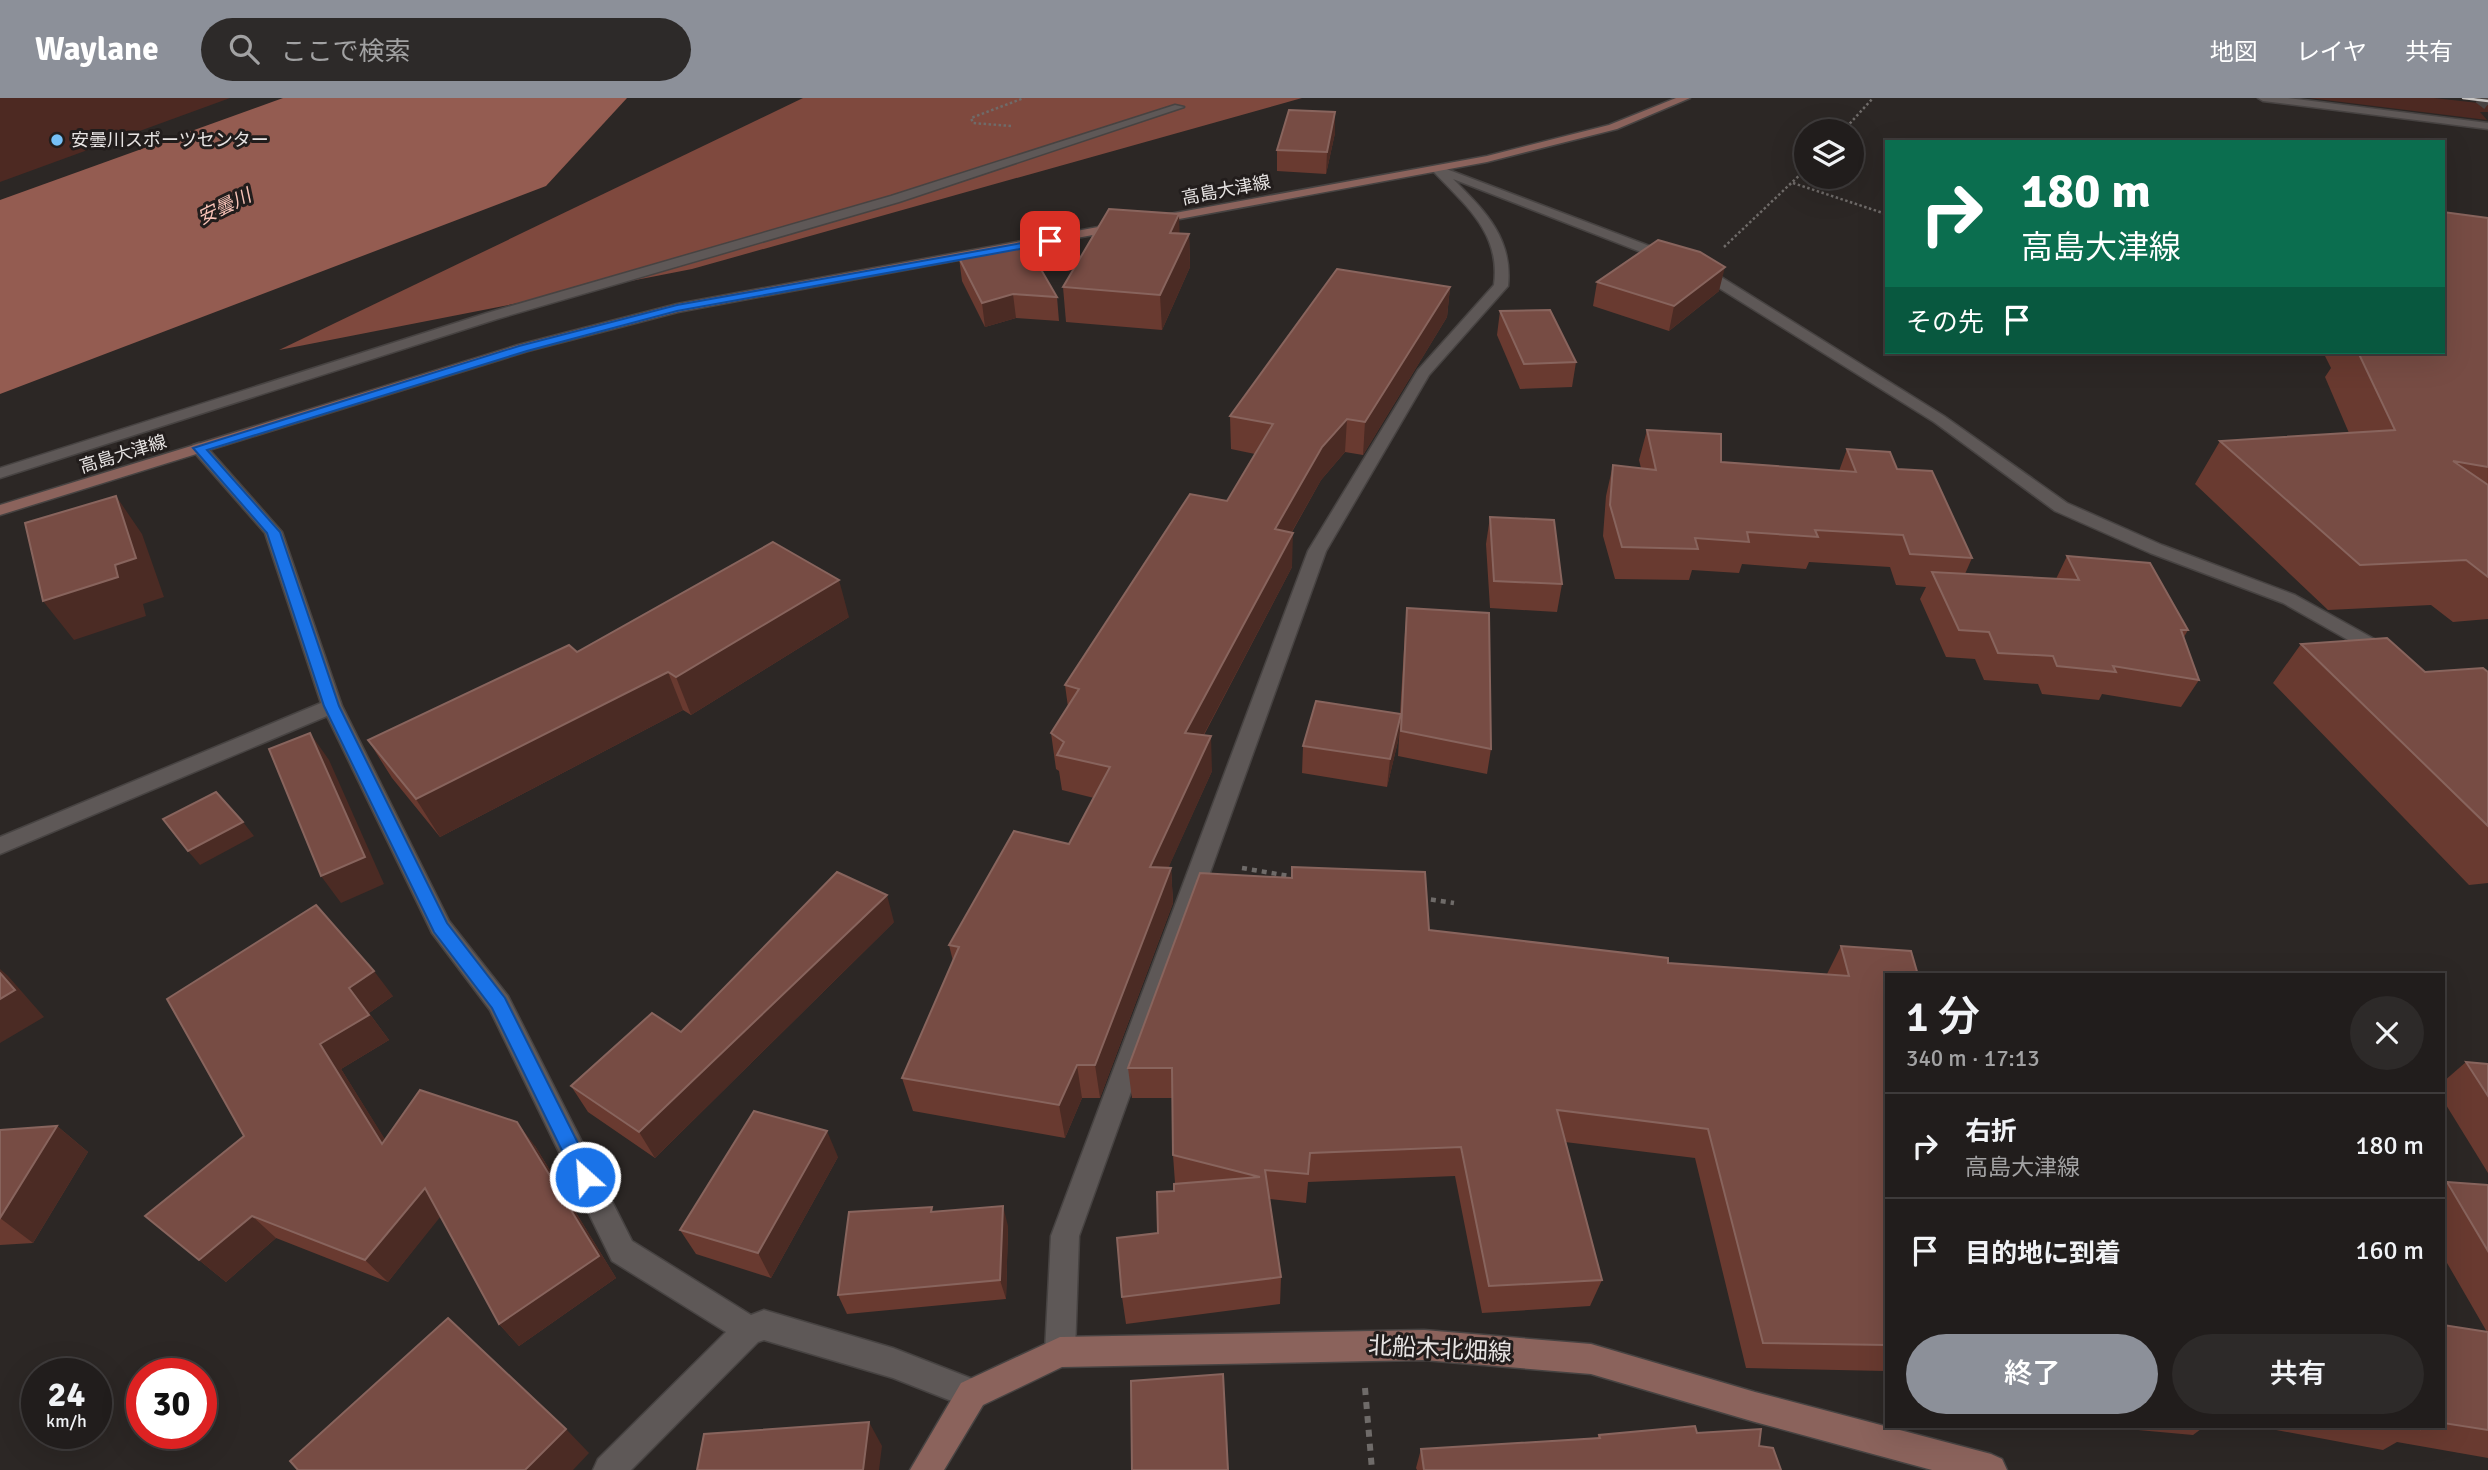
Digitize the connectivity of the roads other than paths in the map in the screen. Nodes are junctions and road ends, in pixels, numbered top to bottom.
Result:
1 (1685, 98) edge
2 (2263, 98) edge
3 (1179, 107) dead end
4 (2488, 126) edge
5 (1437, 169) junction
6 (199, 448) junction
7 (0, 473) edge
8 (0, 510) edge
9 (2405, 665) edge
10 (332, 706) junction
11 (0, 846) edge
12 (749, 1330) junction
13 (1060, 1352) junction
14 (972, 1394) junction
15 (609, 1470) edge
16 (926, 1470) edge
17 (1991, 1470) edge

1 - 5 main road, 高島大津線
2 - 4 street
3 - 7 street
5 - 6 main road, 高島大津線
5 - 9 street
5 - 13 street
6 - 8 main road, 高島大津線
6 - 10 street
10 - 11 street
10 - 12 street
12 - 14 street
12 - 15 street
13 - 14 main road, 北船木北畑線
13 - 17 main road, 北船木北畑線
14 - 16 main road

